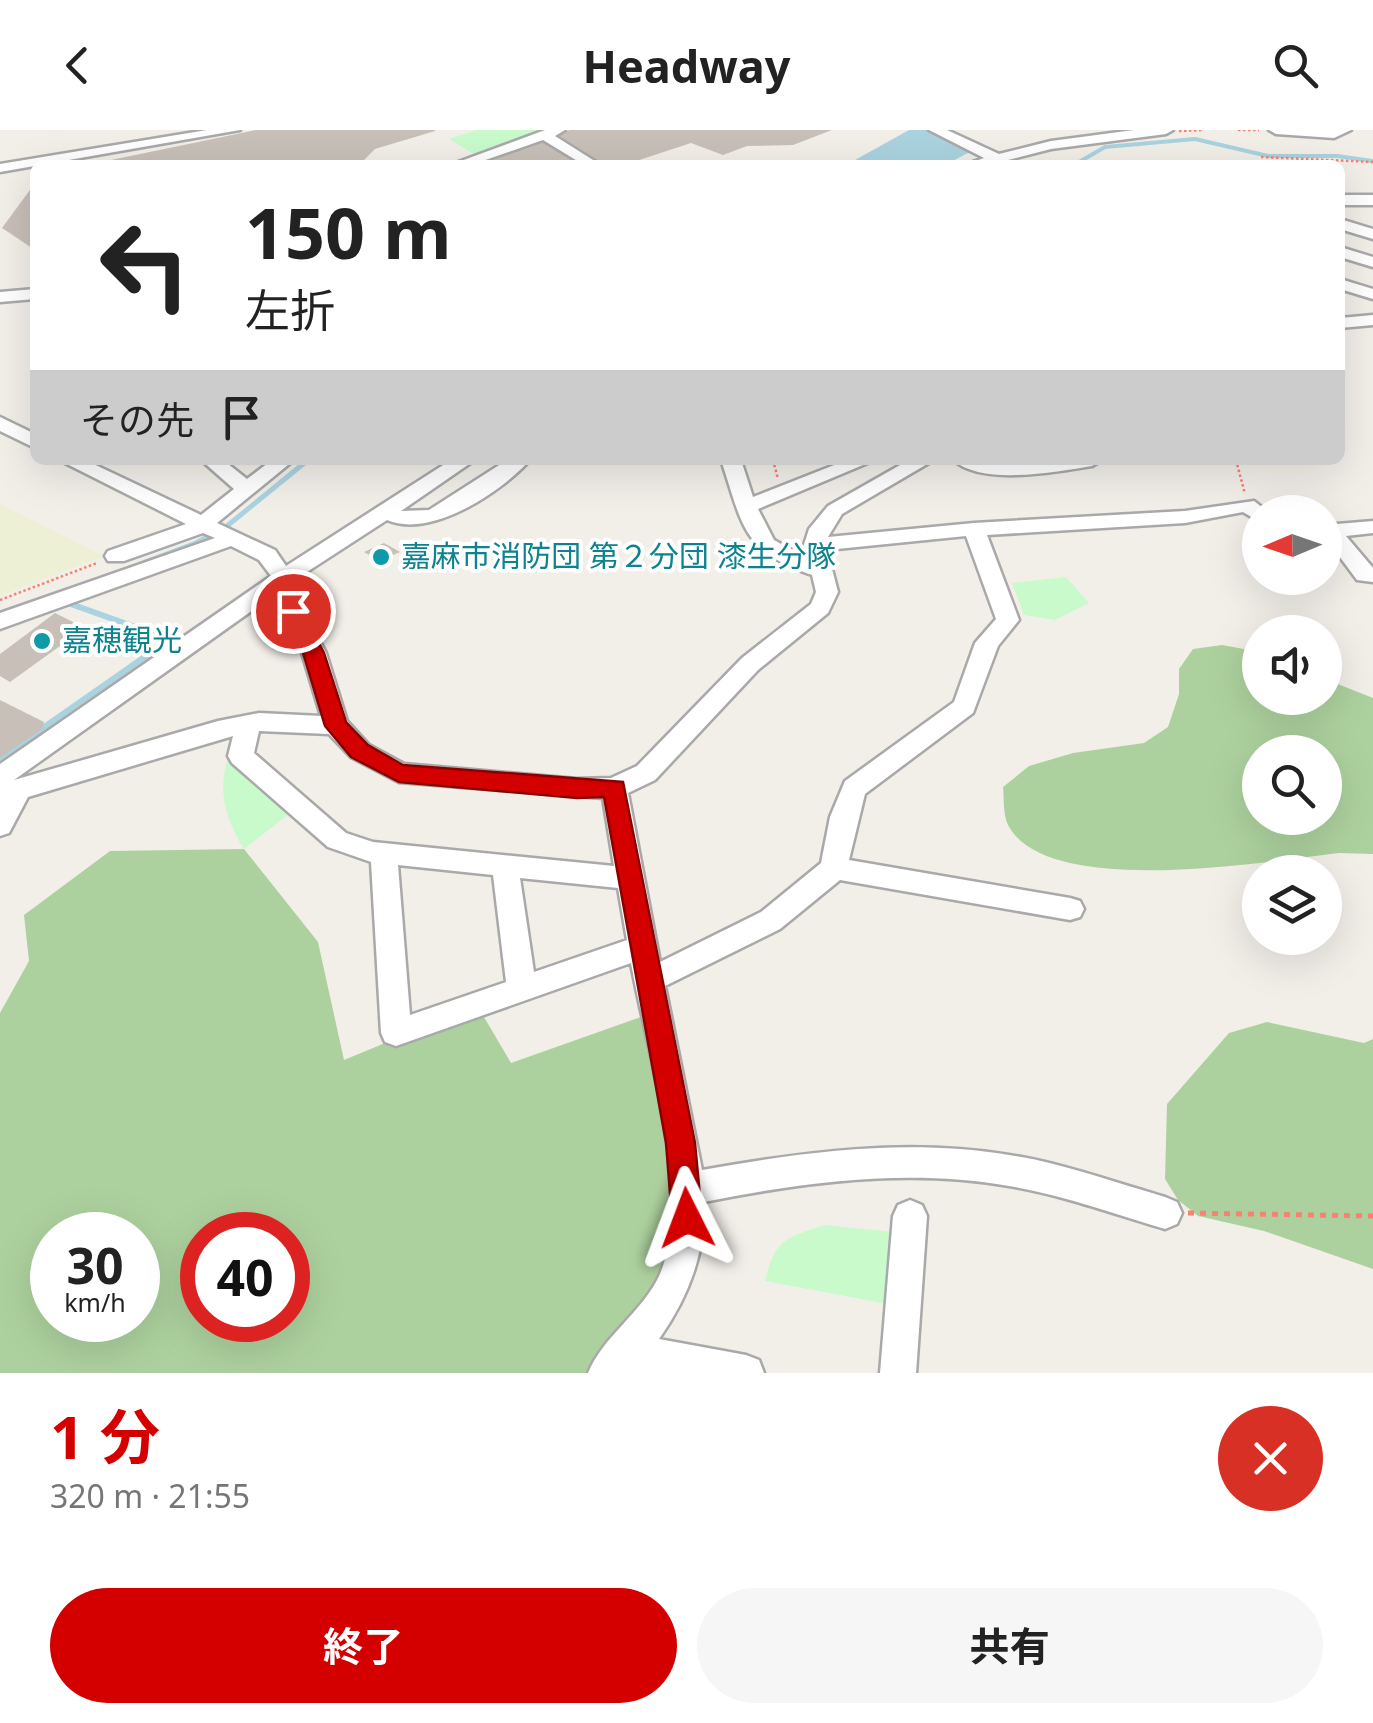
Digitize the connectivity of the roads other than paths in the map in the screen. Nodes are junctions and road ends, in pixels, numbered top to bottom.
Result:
1 (234, 130) edge
2 (936, 130) edge
3 (1166, 130) edge
4 (1276, 130) edge
5 (1344, 130) edge
6 (551, 133) edge
7 (1107, 134) edge
8 (994, 158) junction
9 (1070, 159) dead end
10 (49, 160) edge
11 (472, 160) edge
12 (587, 160) edge
13 (987, 160) edge
14 (30, 163) edge
15 (0, 168) edge
16 (1345, 200) edge
17 (1373, 204) edge
18 (1345, 226) edge
19 (1373, 234) edge
20 (1345, 254) edge
21 (1373, 262) edge
22 (1345, 286) edge
23 (1373, 294) edge
24 (30, 295) edge
25 (0, 298) edge
26 (1373, 320) edge
27 (1345, 321) edge
28 (0, 422) edge
29 (30, 439) edge
30 (80, 465) edge
31 (218, 465) edge
32 (277, 465) edge
33 (456, 465) edge
34 (512, 465) edge
35 (733, 465) edge
36 (852, 465) edge
37 (915, 465) edge
38 (976, 465) edge
39 (1058, 465) edge
40 (246, 489) junction
41 (748, 506) junction
42 (1242, 506) edge
43 (385, 512) junction
44 (204, 522) junction
45 (1373, 527) edge
46 (974, 529) junction
47 (1342, 530) edge
48 (228, 535) junction
49 (815, 545) junction
50 (1342, 548) edge
51 (116, 556) road end
52 (823, 571) junction
53 (1373, 575) edge
54 (284, 578) junction
55 (0, 621) edge
56 (248, 724) junction
57 (336, 726) junction
58 (6, 785) edge
59 (614, 788) junction
60 (0, 826) edge
61 (384, 853) junction
62 (505, 865) junction
63 (834, 868) junction
64 (629, 878) junction
65 (1070, 909) dead end
66 (642, 947) junction
67 (649, 980) junction
68 (522, 989) junction
69 (687, 1190) junction
70 (1165, 1213) road end
71 (910, 1216) dead end
72 (616, 1362) edge
73 (746, 1373) edge
74 (898, 1373) edge

1 - 10 street
2 - 8 street
3 - 7 street
4 - 5 street
6 - 11 street
6 - 12 street
7 - 8 street
7 - 9 street
8 - 13 street
14 - 15 street
16 - 17 street
18 - 19 street
20 - 21 street
22 - 23 street
24 - 25 street
26 - 27 street
28 - 29 street
30 - 44 street
31 - 40 street
32 - 40 street
33 - 43 street
34 - 43 street
35 - 41 street
36 - 41 street
37 - 49 street
38 - 39 street
40 - 44 street
41 - 52 street
42 - 46 street
43 - 54 street
44 - 48 street
44 - 51 street
45 - 47 street
46 - 49 street
46 - 63 street
48 - 54 street
48 - 55 street
49 - 52 street
50 - 53 street
52 - 59 street
54 - 57 street
54 - 58 street
56 - 57 street
56 - 58 street
56 - 61 street
57 - 59 street
58 - 60 street
59 - 64 street
61 - 62 street
61 - 68 street
62 - 64 street
62 - 68 street
63 - 65 street
63 - 67 street
64 - 66 street
66 - 67 street
66 - 68 street
67 - 69 street
69 - 70 street
69 - 72 street
71 - 74 street
72 - 73 street

